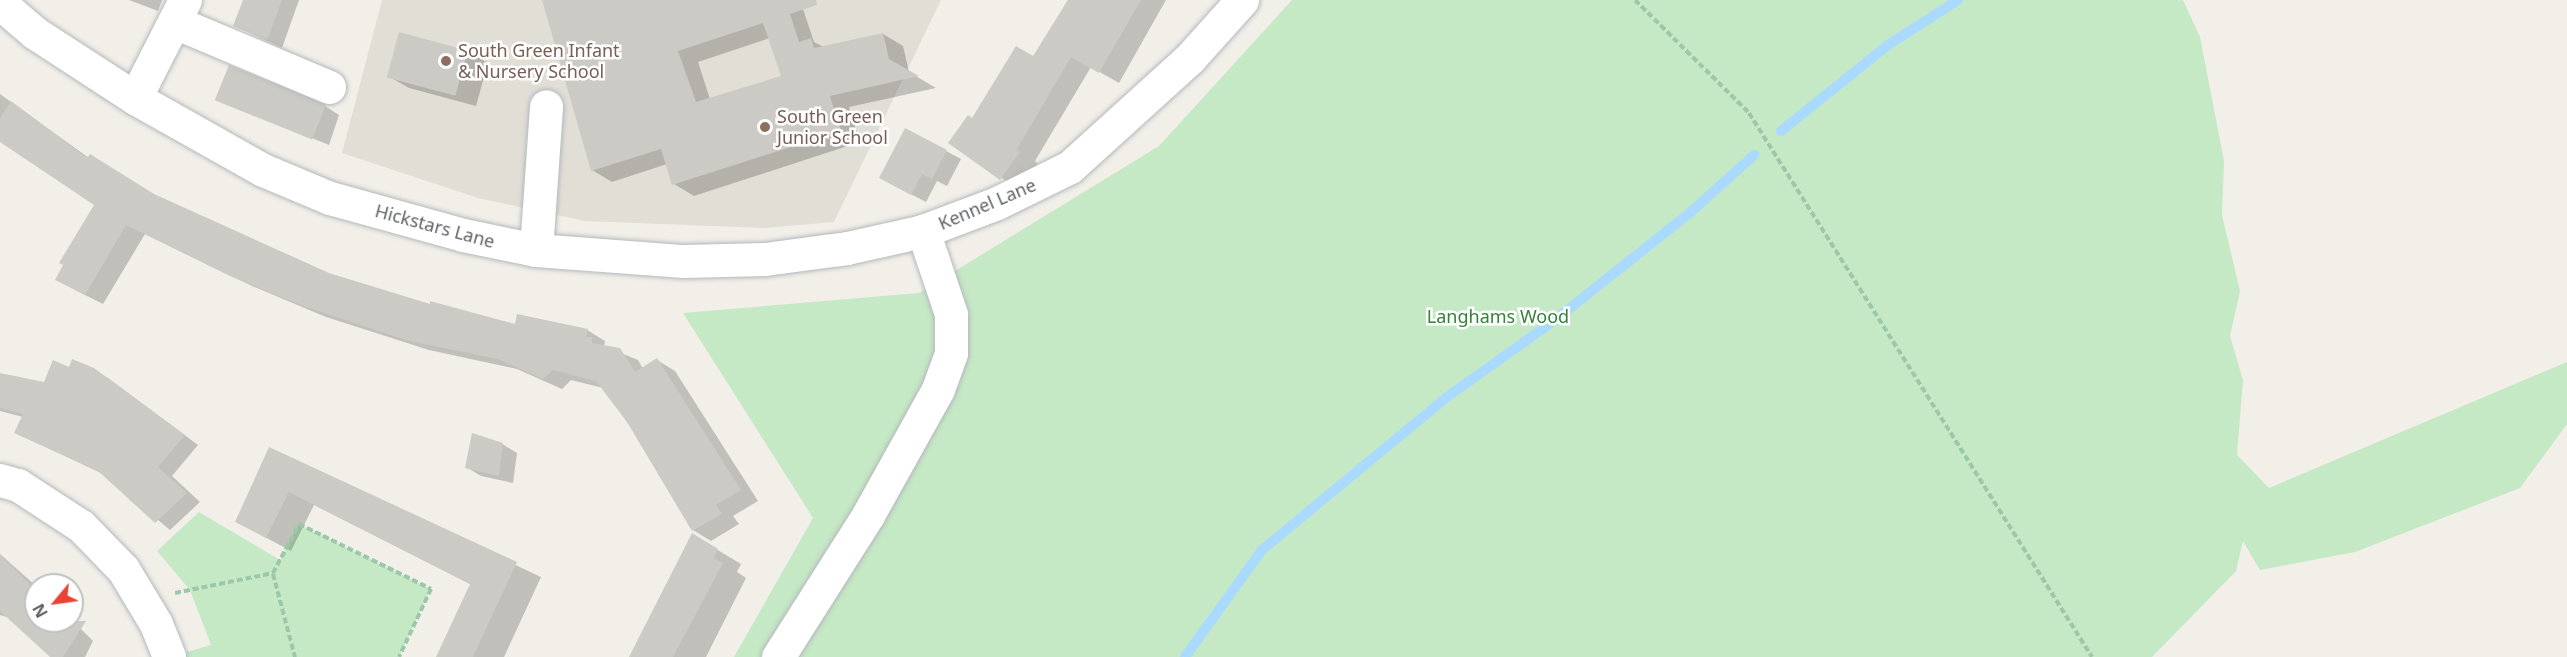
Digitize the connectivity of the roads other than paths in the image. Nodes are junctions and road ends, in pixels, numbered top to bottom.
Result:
1 (1242, 0) edge
2 (0, 3) edge
3 (181, 11) edge
4 (329, 87) dead end
5 (135, 98) junction
6 (546, 106) dead end
7 (923, 231) junction
8 (536, 250) junction
9 (0, 480) edge
10 (169, 657) edge
11 (778, 657) edge

1 - 7 street, Kennel Lane
2 - 5 street, Hickstars Lane
3 - 4 street
3 - 5 street
5 - 8 street, Hickstars Lane
6 - 8 street
7 - 8 street, Hickstars Lane
7 - 11 street, Kennel Lane
9 - 10 street

